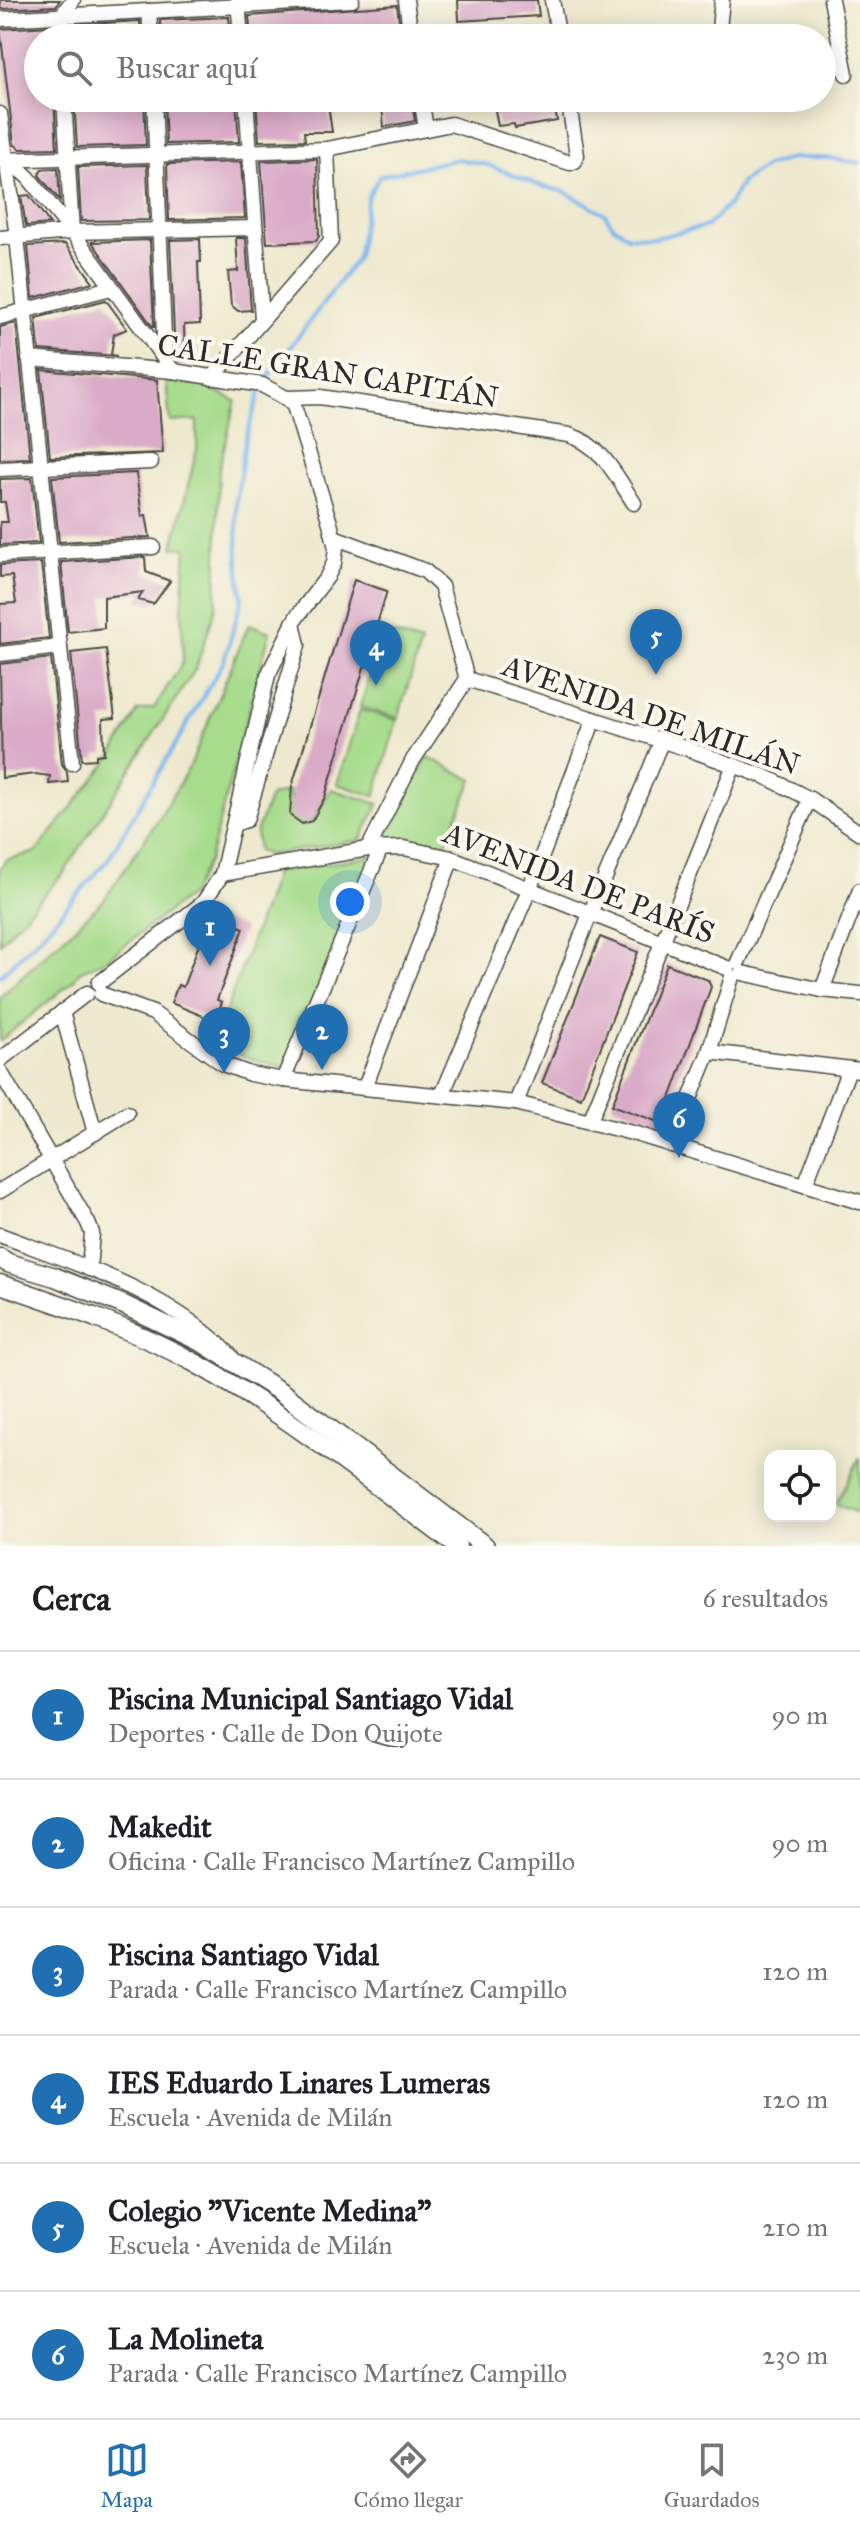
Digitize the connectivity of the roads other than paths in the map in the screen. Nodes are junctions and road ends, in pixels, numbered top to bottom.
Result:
1 (73, 0) edge
2 (352, 0) edge
3 (406, 0) edge
4 (552, 0) edge
5 (722, 0) edge
6 (831, 0) edge
7 (238, 3) edge
8 (149, 11) junction
9 (61, 16) junction
10 (0, 19) edge
11 (61, 24) edge
12 (150, 24) edge
13 (240, 24) edge
14 (406, 24) edge
15 (556, 24) edge
16 (719, 24) edge
17 (836, 24) edge
18 (836, 25) edge
19 (846, 74) dead end
20 (65, 112) edge
21 (155, 112) edge
22 (247, 112) edge
23 (423, 112) edge
24 (570, 112) edge
25 (0, 114) edge
26 (426, 129) junction
27 (327, 149) junction
28 (250, 152) junction
29 (157, 156) junction
30 (67, 159) junction
31 (4, 160) edge
32 (255, 228) junction
33 (161, 230) junction
34 (72, 232) junction
35 (17, 237) junction
36 (0, 238) edge
37 (111, 288) junction
38 (24, 311) junction
39 (0, 317) edge
40 (262, 319) junction
41 (29, 359) junction
42 (169, 366) junction
43 (212, 378) junction
44 (286, 398) junction
45 (151, 462) dead end
46 (41, 467) junction
47 (0, 469) edge
48 (634, 503) dead end
49 (332, 530) junction
50 (153, 547) dead end
51 (50, 553) junction
52 (0, 555) edge
53 (60, 647) junction
54 (0, 654) edge
55 (467, 679) junction
56 (594, 719) junction
57 (662, 740) junction
58 (72, 763) dead end
59 (734, 765) junction
60 (810, 799) junction
61 (860, 833) edge
62 (374, 848) junction
63 (452, 858) junction
64 (222, 874) junction
65 (529, 890) junction
66 (860, 890) edge
67 (590, 914) junction
68 (660, 942) junction
69 (735, 970) junction
70 (96, 990) junction
71 (822, 990) junction
72 (860, 994) edge
73 (62, 1012) junction
74 (709, 1052) junction
75 (0, 1060) edge
76 (855, 1069) edge
77 (0, 1071) edge
78 (283, 1080) junction
79 (365, 1087) junction
80 (442, 1095) junction
81 (516, 1103) junction
82 (127, 1113) dead end
83 (590, 1121) junction
84 (95, 1133) junction
85 (671, 1145) junction
86 (52, 1159) junction
87 (805, 1185) junction
88 (0, 1191) edge
89 (860, 1202) edge
90 (0, 1235) edge
91 (3, 1261) edge
92 (89, 1269) junction
93 (0, 1284) edge
94 (243, 1368) junction
95 (457, 1546) edge
96 (485, 1546) edge

1 - 9 street
2 - 7 street
3 - 14 street
4 - 15 street
5 - 16 street
6 - 17 street
7 - 8 street
7 - 13 street
8 - 9 street
8 - 12 street
9 - 10 street
9 - 11 street
18 - 19 street
20 - 30 street
21 - 29 street
22 - 28 street
23 - 26 street
24 - 26 street
25 - 31 street
26 - 27 street
27 - 28 street
27 - 40 street
28 - 29 street
28 - 32 street
29 - 30 street
29 - 33 street
30 - 31 street
30 - 34 street
31 - 34 street
31 - 35 street
32 - 33 street
32 - 40 street
33 - 34 street
33 - 42 street
34 - 35 street
34 - 37 street
35 - 36 street
35 - 38 street
37 - 38 street
37 - 42 street
38 - 39 street
38 - 41 street
40 - 43 street
41 - 42 street, CALLE GRAN CAPITÁN
41 - 46 street
42 - 43 street, CALLE GRAN CAPITÁN
43 - 44 street, CALLE GRAN CAPITÁN
44 - 48 street, CALLE GRAN CAPITÁN
44 - 49 street
45 - 46 street
46 - 47 street
46 - 51 street
49 - 55 street
49 - 64 street
50 - 51 street
51 - 52 street
51 - 53 street
53 - 54 street
53 - 58 street
55 - 56 street, AVENIDA DE MILÁN
55 - 62 street, AVENIDA DE MILÁN
56 - 57 street, AVENIDA DE MILÁN
56 - 65 street
57 - 59 street, AVENIDA DE MILÁN
57 - 67 street
59 - 60 street, AVENIDA DE MILÁN
59 - 68 street
60 - 61 street, AVENIDA DE MILÁN
60 - 69 street
62 - 63 street, AVENIDA DE PARÍS
62 - 64 street, AVENIDA DE PARÍS
62 - 78 street, AVENIDA DE MILÁN
63 - 65 street, AVENIDA DE PARÍS
63 - 79 street
64 - 70 street
65 - 67 street, AVENIDA DE PARÍS
65 - 80 street
66 - 71 street
67 - 68 street, AVENIDA DE PARÍS
67 - 81 street
68 - 69 street, AVENIDA DE PARÍS
68 - 83 street
69 - 71 street, AVENIDA DE PARÍS
69 - 74 street
70 - 73 street
70 - 78 street
71 - 72 street, AVENIDA DE PARÍS
73 - 75 street
73 - 84 street
74 - 76 street
74 - 85 street
76 - 87 street
77 - 86 street
78 - 79 street
79 - 80 street
80 - 81 street
81 - 83 street
82 - 84 street
83 - 85 street
84 - 86 street
85 - 87 street
86 - 88 street
86 - 92 street
87 - 89 street
90 - 92 street
91 - 94 main road
92 - 94 street
93 - 95 main road
94 - 96 main road

